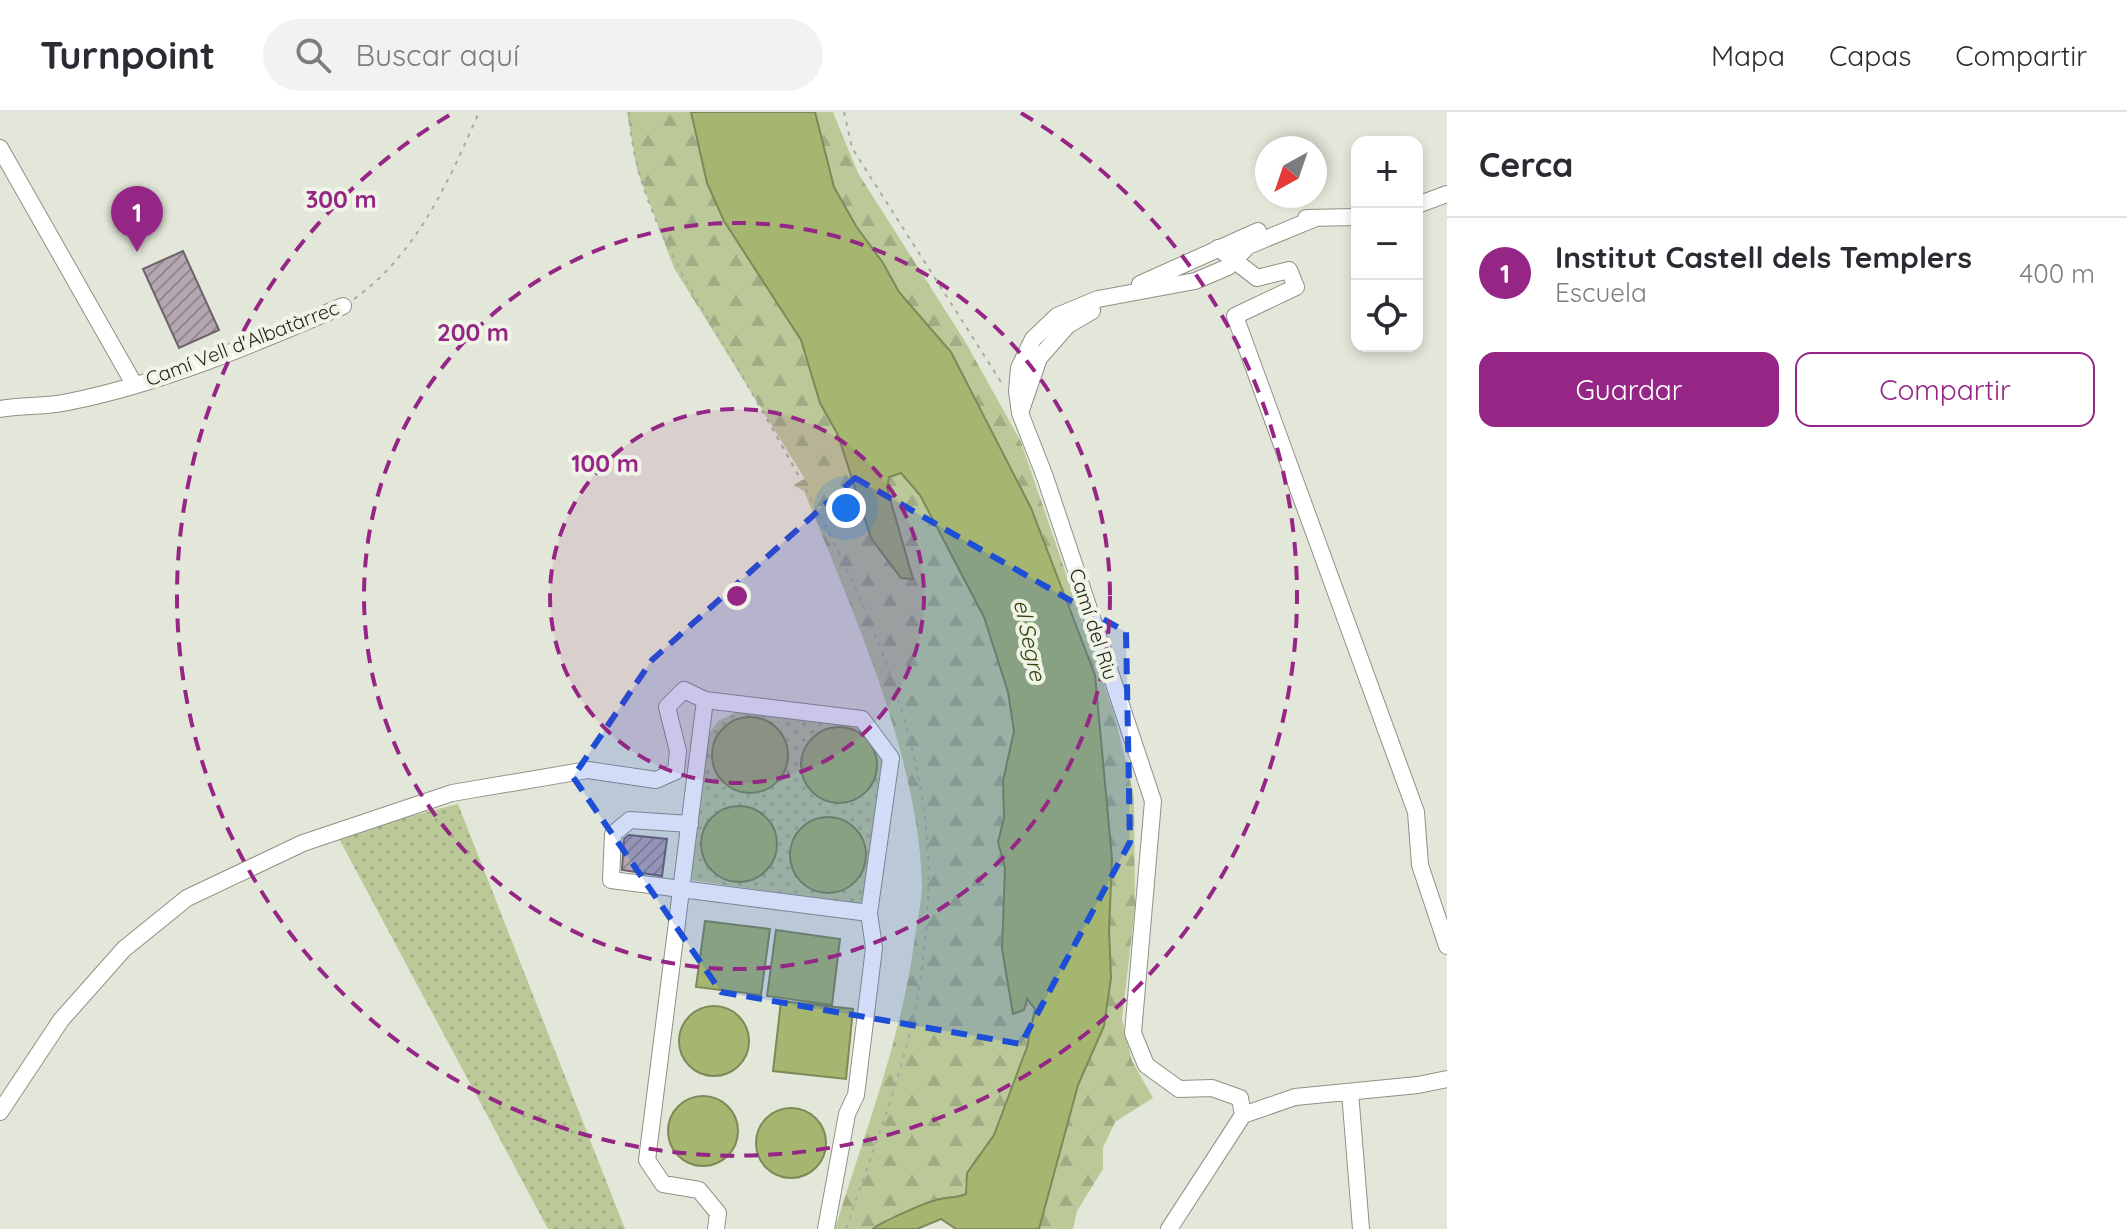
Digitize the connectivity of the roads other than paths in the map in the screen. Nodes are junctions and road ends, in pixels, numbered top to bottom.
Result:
1 (0, 148) edge
2 (1447, 194) edge
3 (1423, 203) edge
4 (1351, 217) edge
5 (1316, 218) junction
6 (1218, 248) junction
7 (1232, 262) junction
8 (1127, 292) junction
9 (343, 306) road end
10 (134, 384) junction
11 (0, 409) edge
12 (701, 699) junction
13 (690, 824) junction
14 (681, 889) junction
15 (869, 913) junction
16 (1447, 946) edge
17 (1447, 1079) edge
18 (1350, 1092) junction
19 (0, 1112) edge
20 (1243, 1115) junction
21 (716, 1229) edge
22 (826, 1229) edge
23 (1169, 1229) edge
24 (1361, 1229) edge

1 - 10 street
2 - 3 street
4 - 5 street
5 - 6 street
5 - 7 street
6 - 7 street
6 - 8 street
7 - 8 street
7 - 16 street
8 - 20 street, Camí del Riu
9 - 10 street, Camí Vell d'Albatàrrec
10 - 11 street, Camí Vell d'Albatàrrec
12 - 13 street
12 - 15 street
12 - 19 street
13 - 14 street
13 - 14 street
14 - 15 street
14 - 21 street
15 - 22 street
17 - 18 street
18 - 20 street
18 - 24 street
20 - 23 street

